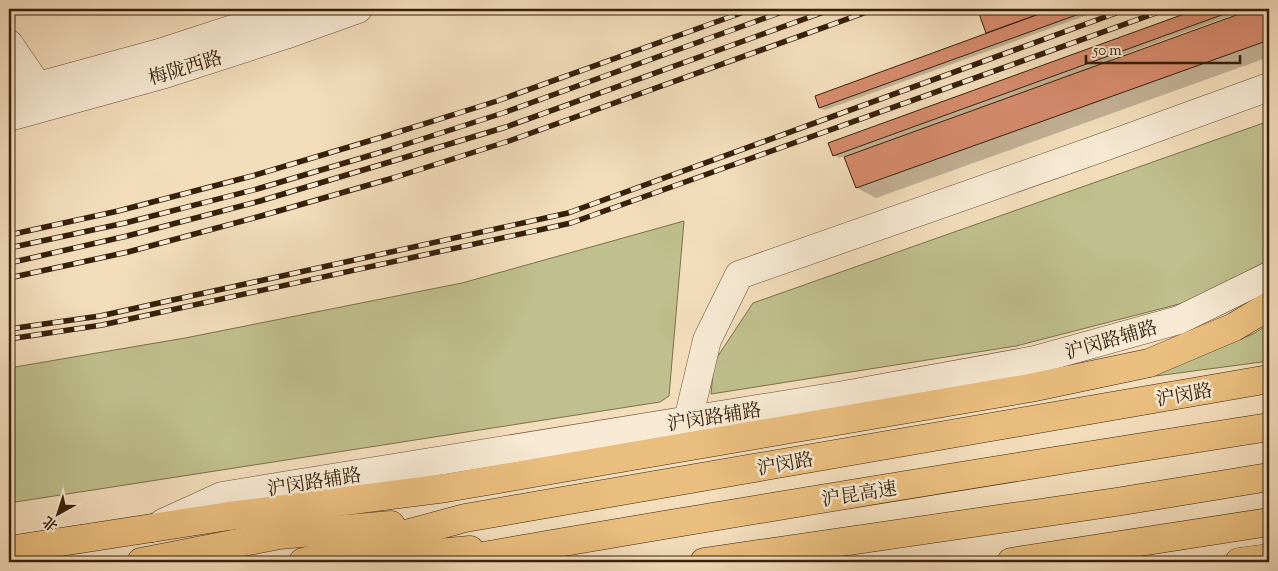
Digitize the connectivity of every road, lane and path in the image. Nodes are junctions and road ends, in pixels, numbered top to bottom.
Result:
1 (294, 9) edge
2 (358, 9) edge
3 (9, 44) edge
4 (1269, 87) edge
5 (9, 94) edge
6 (44, 96) junction
7 (9, 117) edge
8 (1269, 276) edge
9 (1269, 306) edge
10 (1269, 379) edge
11 (688, 420) junction
12 (1269, 427) edge
13 (1269, 477) edge
14 (446, 488) junction
15 (465, 518) junction
16 (1269, 522) edge
17 (152, 528) junction
18 (279, 535) junction
19 (573, 540) junction
20 (9, 550) edge
21 (1269, 558) edge
22 (142, 562) edge
23 (303, 562) edge
24 (336, 562) edge
25 (450, 562) edge
26 (704, 562) edge
27 (1011, 562) edge
28 (1239, 562) edge

1 - 6 street, 梅陇西路
2 - 6 street, 梅陇西路
3 - 6 street
4 - 11 street
5 - 6 street, 梅陇西路
6 - 7 street, 梅陇西路
8 - 11 street, 沪闵路辅路
9 - 14 main road
10 - 15 main road, 沪闵路
11 - 17 street, 沪闵路辅路
12 - 19 main road, 沪昆高速
13 - 26 main road
14 - 17 main road
14 - 18 main road
15 - 18 main road
15 - 23 main road, 沪闵路
16 - 27 main road
17 - 20 main road
18 - 22 main road
19 - 24 main road
19 - 25 main road, 沪昆高速
21 - 28 main road

